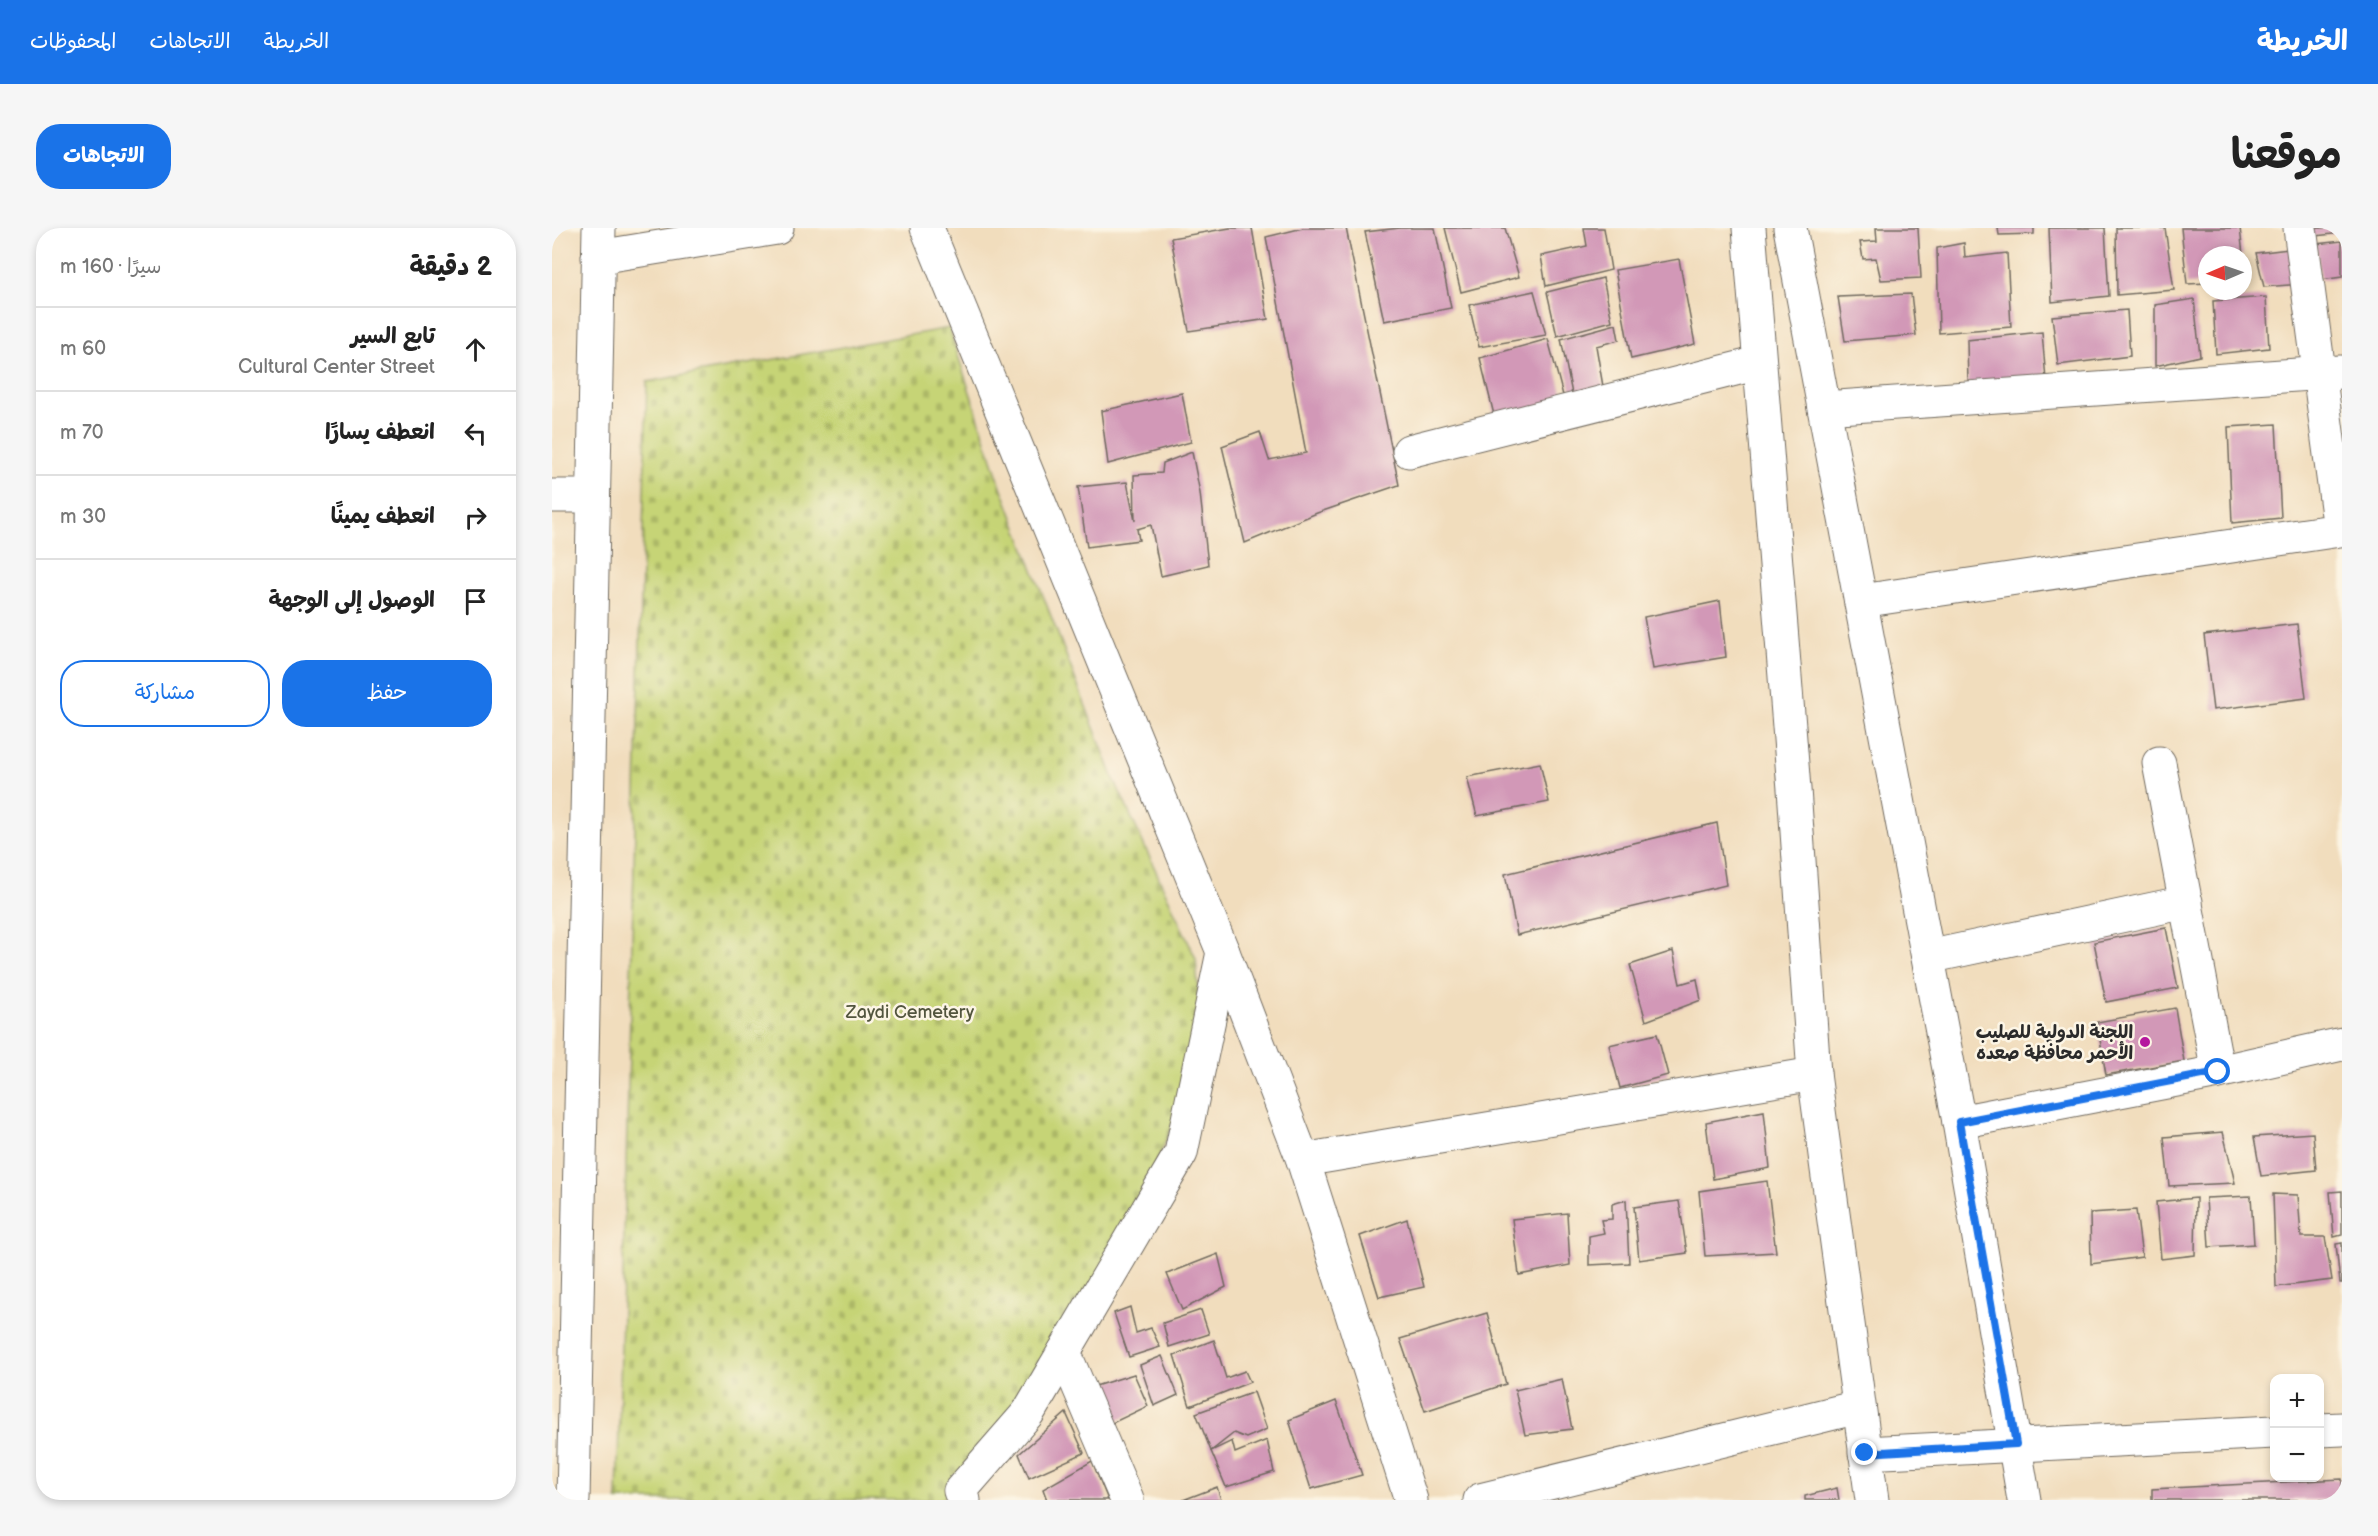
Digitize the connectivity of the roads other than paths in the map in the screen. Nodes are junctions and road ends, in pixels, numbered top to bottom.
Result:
1 (777, 228) edge
2 (927, 228) edge
3 (1749, 228) edge
4 (1790, 228) edge
5 (2300, 228) edge
6 (598, 243) edge
7 (1759, 363) junction
8 (2331, 373) edge
9 (1824, 408) junction
10 (1409, 451) dead end
11 (552, 496) edge
12 (592, 496) junction
13 (1861, 601) junction
14 (2159, 763) dead end
15 (2186, 902) junction
16 (1224, 952) junction
17 (1928, 957) junction
18 (2342, 1044) edge
19 (2218, 1072) junction
20 (1814, 1074) junction
21 (1959, 1122) junction
22 (1303, 1160) junction
23 (1064, 1352) junction
24 (1858, 1407) junction
25 (2342, 1429) edge
26 (2324, 1430) edge
27 (2270, 1432) edge
28 (2016, 1444) junction
29 (1865, 1453) junction
30 (573, 1500) edge
31 (964, 1500) edge
32 (1127, 1500) edge
33 (1411, 1500) edge
34 (1480, 1500) edge
35 (1872, 1500) edge
36 (2024, 1500) edge

1 - 6 street
2 - 16 street
3 - 7 street
4 - 9 street
5 - 8 street
6 - 12 street
7 - 10 street
7 - 20 street
8 - 9 street
8 - 13 street
9 - 13 street
11 - 12 street
12 - 30 street
13 - 17 street
14 - 15 street
15 - 17 street
15 - 19 street
16 - 22 street
16 - 23 street
17 - 21 street
18 - 19 street
19 - 21 street
20 - 22 street
20 - 24 street
21 - 28 street
22 - 33 street
23 - 31 street
23 - 32 street
24 - 29 street
24 - 34 street
25 - 26 street
27 - 28 street
28 - 29 street
28 - 36 street
29 - 35 street

